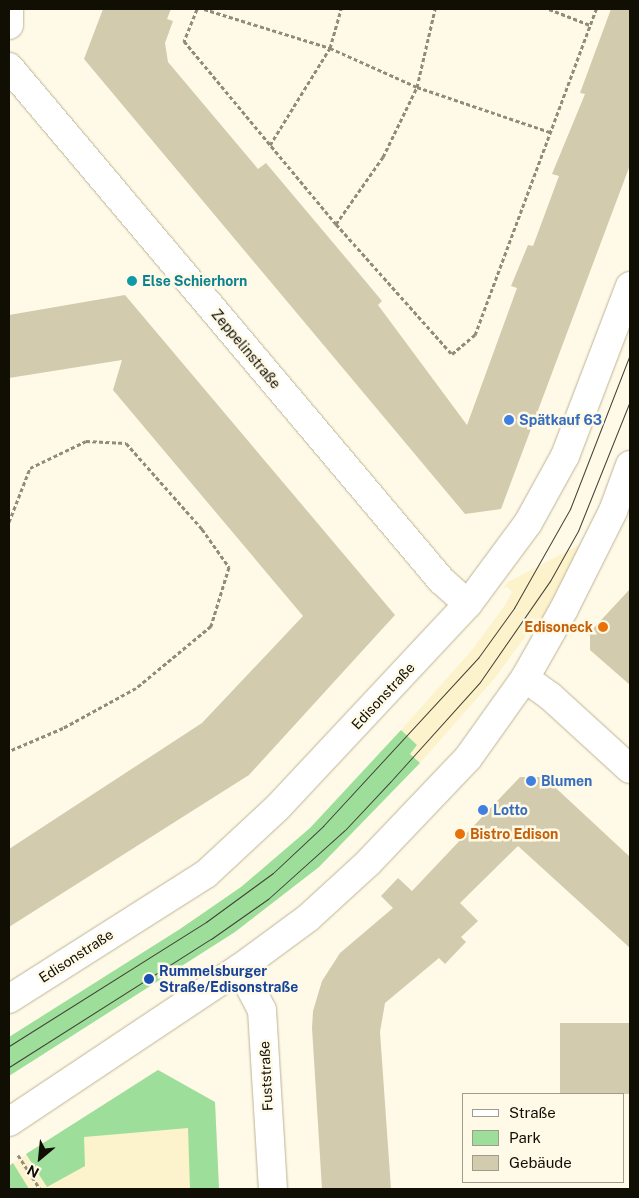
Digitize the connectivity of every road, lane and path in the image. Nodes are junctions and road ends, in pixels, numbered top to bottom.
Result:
1 (9, 9) edge
2 (197, 9) edge
3 (204, 9) edge
4 (340, 9) edge
5 (435, 9) edge
6 (549, 9) edge
7 (596, 9) edge
8 (9, 24) edge
9 (590, 25) junction
10 (330, 48) junction
11 (9, 67) edge
12 (416, 87) junction
13 (550, 132) junction
14 (270, 145) junction
15 (336, 224) junction
16 (630, 286) edge
17 (630, 465) edge
18 (9, 522) edge
19 (468, 604) junction
20 (525, 678) junction
21 (9, 751) edge
22 (630, 769) edge
23 (240, 968) junction
24 (9, 999) edge
25 (9, 1122) edge
26 (16, 1152) dead end
27 (40, 1189) edge
28 (273, 1189) edge

1 - 8 main road
2 - 14 path
3 - 10 path
4 - 10 path
5 - 12 path
6 - 9 path
7 - 9 path
9 - 13 path
10 - 12 path
10 - 14 path
11 - 19 main road, Zeppelinstraße
12 - 13 path
12 - 15 path
13 - 15 path
14 - 15 path
16 - 19 main road, Edisonstraße
17 - 20 main road
18 - 21 path
19 - 24 main road, Edisonstraße
20 - 22 main road
20 - 23 main road
23 - 25 main road
23 - 28 main road, Fuststraße
26 - 27 path

